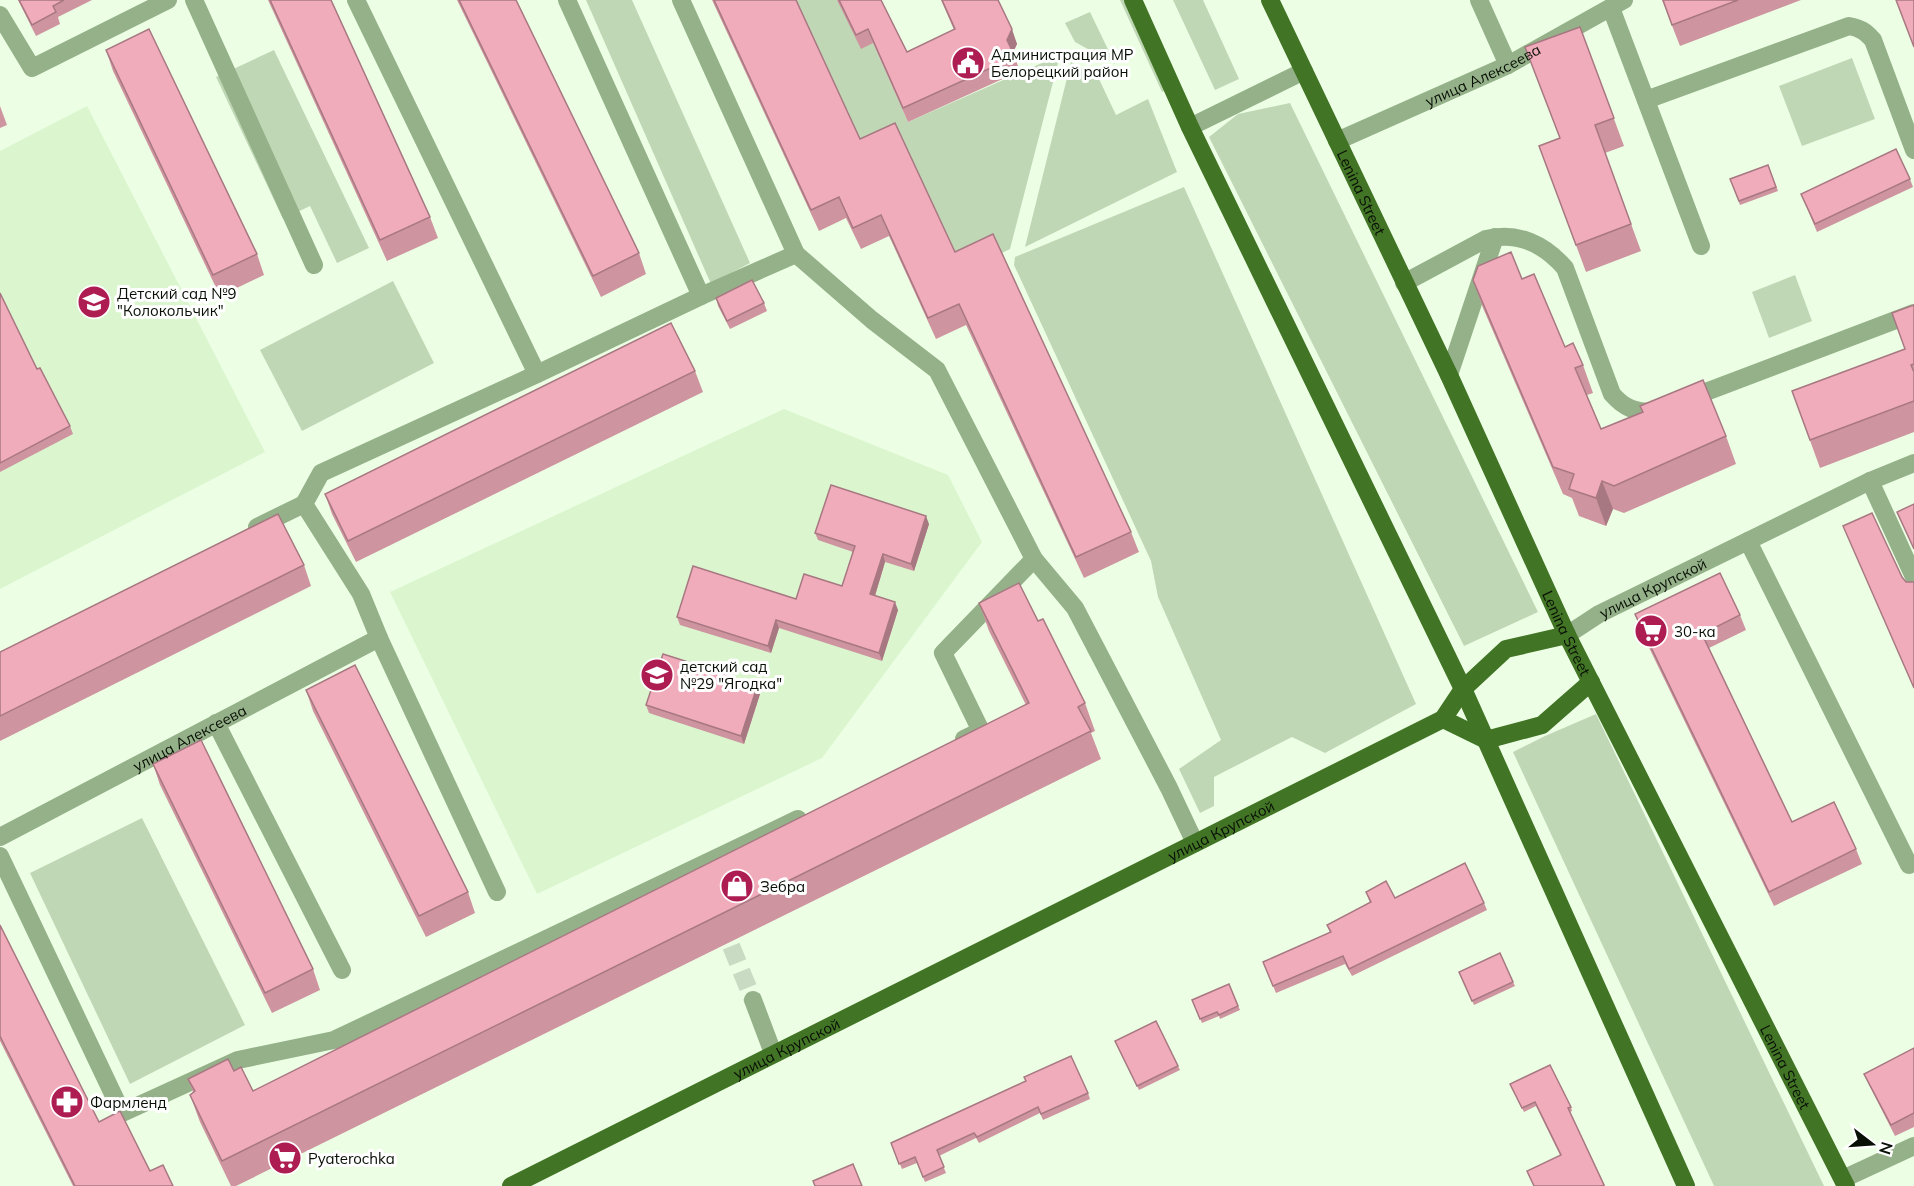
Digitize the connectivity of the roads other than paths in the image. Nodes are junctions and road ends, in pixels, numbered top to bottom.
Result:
1 (168, 0) edge
2 (194, 0) edge
3 (356, 0) edge
4 (567, 0) edge
5 (681, 0) edge
6 (1133, 0) edge
7 (1270, 0) edge
8 (1479, 0) edge
9 (1618, 4) edge
10 (2, 23) edge
11 (1508, 65) junction
12 (1304, 71) junction
13 (1646, 100) junction
14 (1190, 127) junction
15 (1337, 141) junction
16 (1914, 150) edge
17 (1495, 237) junction
18 (1701, 246) dead end
19 (796, 255) junction
20 (314, 265) dead end
21 (1404, 283) junction
22 (701, 296) junction
23 (1914, 313) edge
24 (537, 374) junction
25 (1449, 375) junction
26 (1914, 463) edge
27 (1870, 481) junction
28 (304, 504) junction
29 (241, 535) edge
30 (1748, 541) junction
31 (1034, 559) junction
32 (1914, 577) edge
33 (1567, 635) junction
34 (379, 638) junction
35 (1591, 682) junction
36 (1463, 689) junction
37 (1443, 719) junction
38 (216, 723) junction
39 (1486, 740) junction
40 (949, 746) edge
41 (814, 812) edge
42 (0, 837) edge
43 (1195, 843) junction
44 (0, 856) edge
45 (1909, 865) dead end
46 (497, 892) dead end
47 (342, 970) dead end
48 (753, 1000) tunnel mouth
49 (773, 1053) junction
50 (1914, 1146) edge
51 (1845, 1183) edge
52 (511, 1186) edge
53 (1686, 1186) edge

1 - 10 street
2 - 20 street
3 - 24 street
4 - 22 street
5 - 19 street
6 - 14 main road
7 - 12 main road, Lenina Street
8 - 11 street
9 - 11 street, улица Алексеева
9 - 13 street
11 - 15 street, улица Алексеева
12 - 14 street
12 - 15 main road, Lenina Street
13 - 16 street
13 - 18 street
14 - 36 main road
15 - 21 main road, Lenina Street
17 - 21 street
17 - 23 street
17 - 25 street
19 - 22 street
19 - 31 street
21 - 25 main road, Lenina Street
22 - 24 street
24 - 28 street
25 - 33 main road, Lenina Street
26 - 27 street, улица Крупской
27 - 30 street, улица Крупской
27 - 32 street
28 - 29 street
28 - 34 street
30 - 33 street, улица Крупской
30 - 45 street
31 - 40 street
31 - 43 street
33 - 35 main road, Lenina Street
33 - 36 main road, улица Крупской
34 - 38 street, улица Алексеева
34 - 46 street
35 - 39 main road
35 - 51 main road, Lenina Street
36 - 37 main road, улица Крупской
36 - 39 main road
37 - 39 main road
37 - 43 main road, улица Крупской
38 - 42 street, улица Алексеева
38 - 47 street
39 - 53 main road
41 - 44 street
43 - 49 main road, улица Крупской
48 - 49 street
49 - 52 main road, улица Крупской
50 - 51 street

